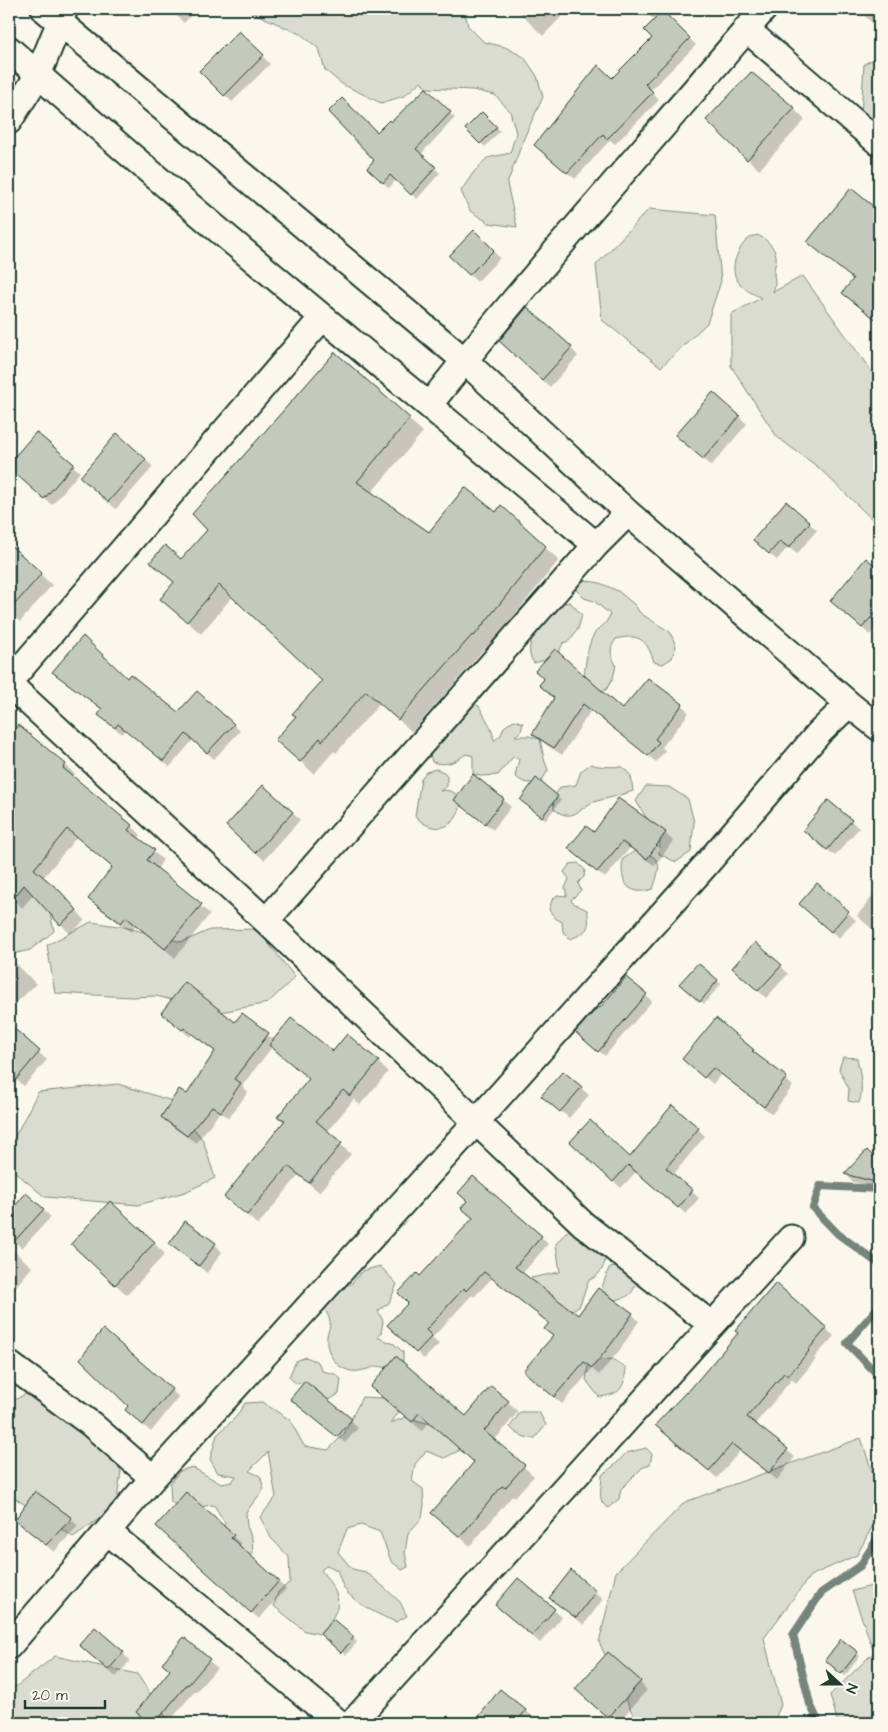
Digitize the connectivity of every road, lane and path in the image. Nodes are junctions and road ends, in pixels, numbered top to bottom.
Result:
1 (764, 9) edge
2 (56, 13) edge
3 (746, 29) junction
4 (9, 49) edge
5 (38, 75) junction
6 (9, 121) edge
7 (879, 143) edge
8 (322, 318) junction
9 (464, 360) junction
10 (430, 404) junction
11 (628, 513) junction
12 (596, 545) junction
13 (9, 683) edge
14 (848, 704) junction
15 (879, 728) edge
16 (266, 921) junction
17 (476, 1122) junction
18 (791, 1238) dead end
19 (712, 1325) junction
20 (9, 1364) edge
21 (153, 1478) junction
22 (108, 1532) junction
23 (9, 1646) edge
24 (339, 1723) edge
25 (352, 1723) edge

1 - 3 street
2 - 5 street
2 - 9 street
3 - 7 street
3 - 9 street
4 - 5 street
5 - 6 street
5 - 8 street
8 - 10 street
8 - 13 street
9 - 10 street
9 - 11 street
10 - 12 street
11 - 12 street
11 - 14 street
12 - 16 street
13 - 16 street
14 - 15 street
14 - 17 street
16 - 17 street
17 - 19 street
17 - 21 street
18 - 19 street
19 - 25 street
20 - 21 street
21 - 22 street
22 - 23 street
22 - 24 street

